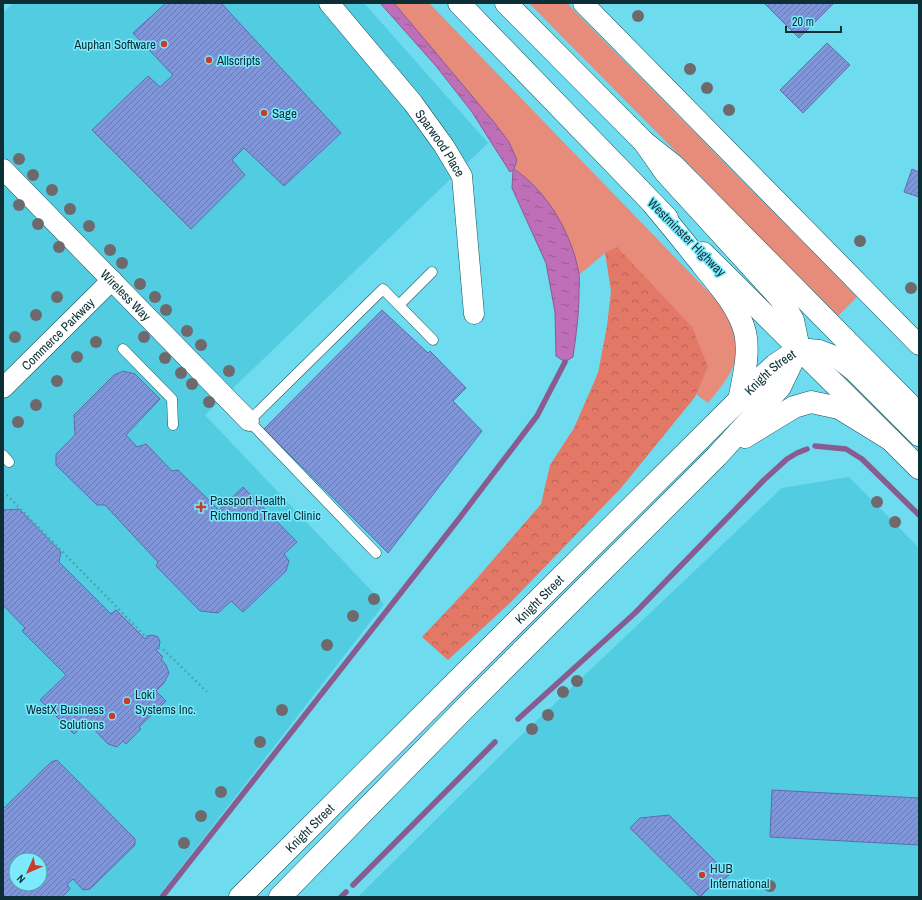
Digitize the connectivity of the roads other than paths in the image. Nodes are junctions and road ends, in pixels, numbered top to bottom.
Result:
1 (329, 3) edge
2 (459, 3) edge
3 (506, 3) edge
4 (583, 3) edge
5 (644, 142) junction
6 (3, 169) edge
7 (653, 204) junction
8 (432, 272) dead end
9 (112, 280) junction
10 (398, 305) junction
11 (474, 314) dead end
12 (433, 340) dead end
13 (919, 344) edge
14 (123, 349) dead end
15 (799, 349) junction
16 (3, 388) edge
17 (739, 401) junction
18 (919, 414) edge
19 (249, 421) junction
20 (173, 425) dead end
21 (919, 435) edge
22 (891, 440) junction
23 (717, 456) junction
24 (919, 468) edge
25 (376, 553) dead end
26 (240, 897) edge
27 (280, 897) edge

1 - 11 street, Sparwood Place
2 - 7 main road, Westminster Highway
3 - 5 main road
4 - 13 street
5 - 15 main road
5 - 18 main road
6 - 9 street, Wireless Way
7 - 15 main road, Westminster Highway
7 - 17 main road
8 - 10 lane
9 - 16 street, Commerce Parkway
9 - 19 street, Wireless Way
10 - 12 lane
10 - 19 lane
14 - 20 lane
15 - 17 main road, Knight Street
15 - 21 main road
15 - 22 main road, Westminster Highway
15 - 23 main road, Knight Street
17 - 26 main road, Knight Street
19 - 25 lane
22 - 23 main road
22 - 24 main road, Westminster Highway
23 - 27 main road, Knight Street

